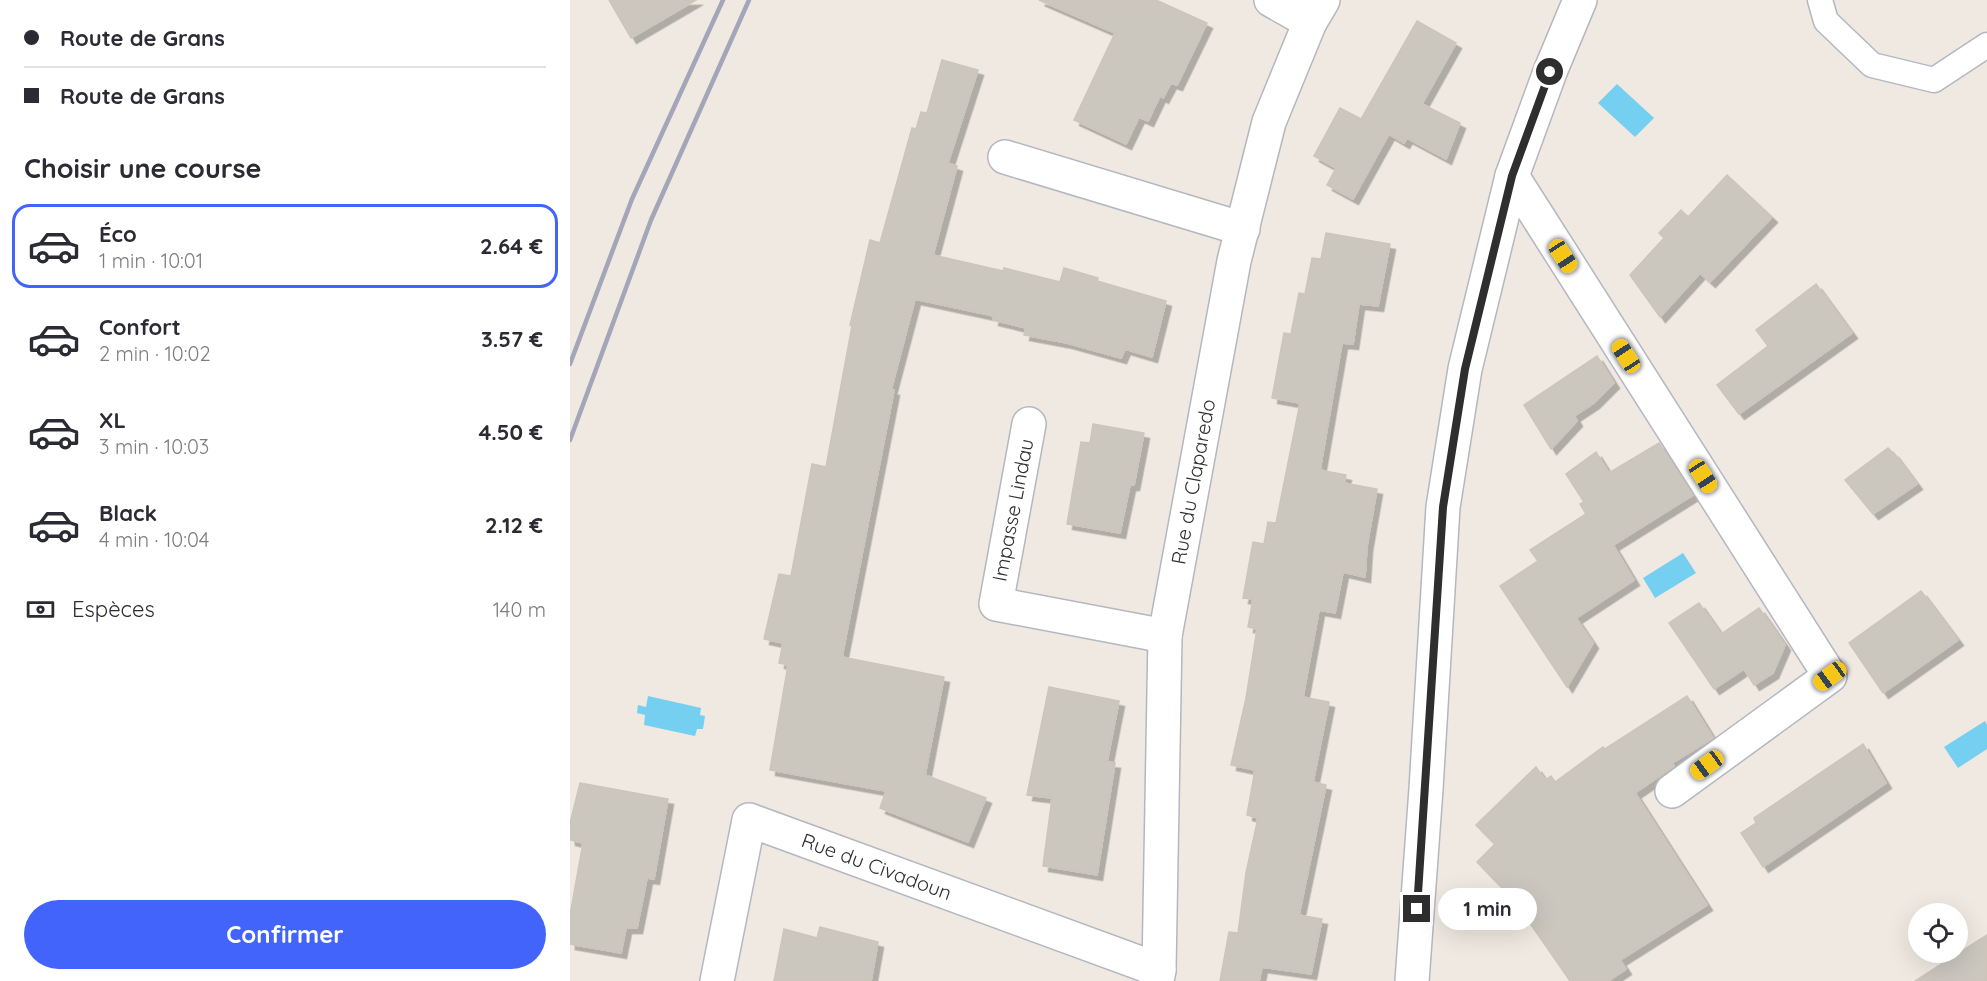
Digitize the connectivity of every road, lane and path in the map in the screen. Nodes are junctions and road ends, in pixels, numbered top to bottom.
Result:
1 (1271, 0) edge
2 (1581, 0) edge
3 (1820, 0) edge
4 (1317, 11) edge
5 (1987, 45) edge
6 (1005, 157) dead end
7 (1512, 176) junction
8 (1242, 229) junction
9 (1029, 424) dead end
10 (1166, 636) junction
11 (1672, 791) dead end
12 (1158, 975) edge
13 (717, 981) edge
14 (1412, 981) edge

1 - 4 street
2 - 7 street
3 - 5 lane
4 - 8 street, Rue du Claparedo
6 - 8 street
7 - 11 street
7 - 14 street
8 - 10 street, Rue du Claparedo
9 - 10 street, Impasse Lindau
10 - 12 street, Rue du Claparedo
12 - 13 street, Rue du Civadoun

